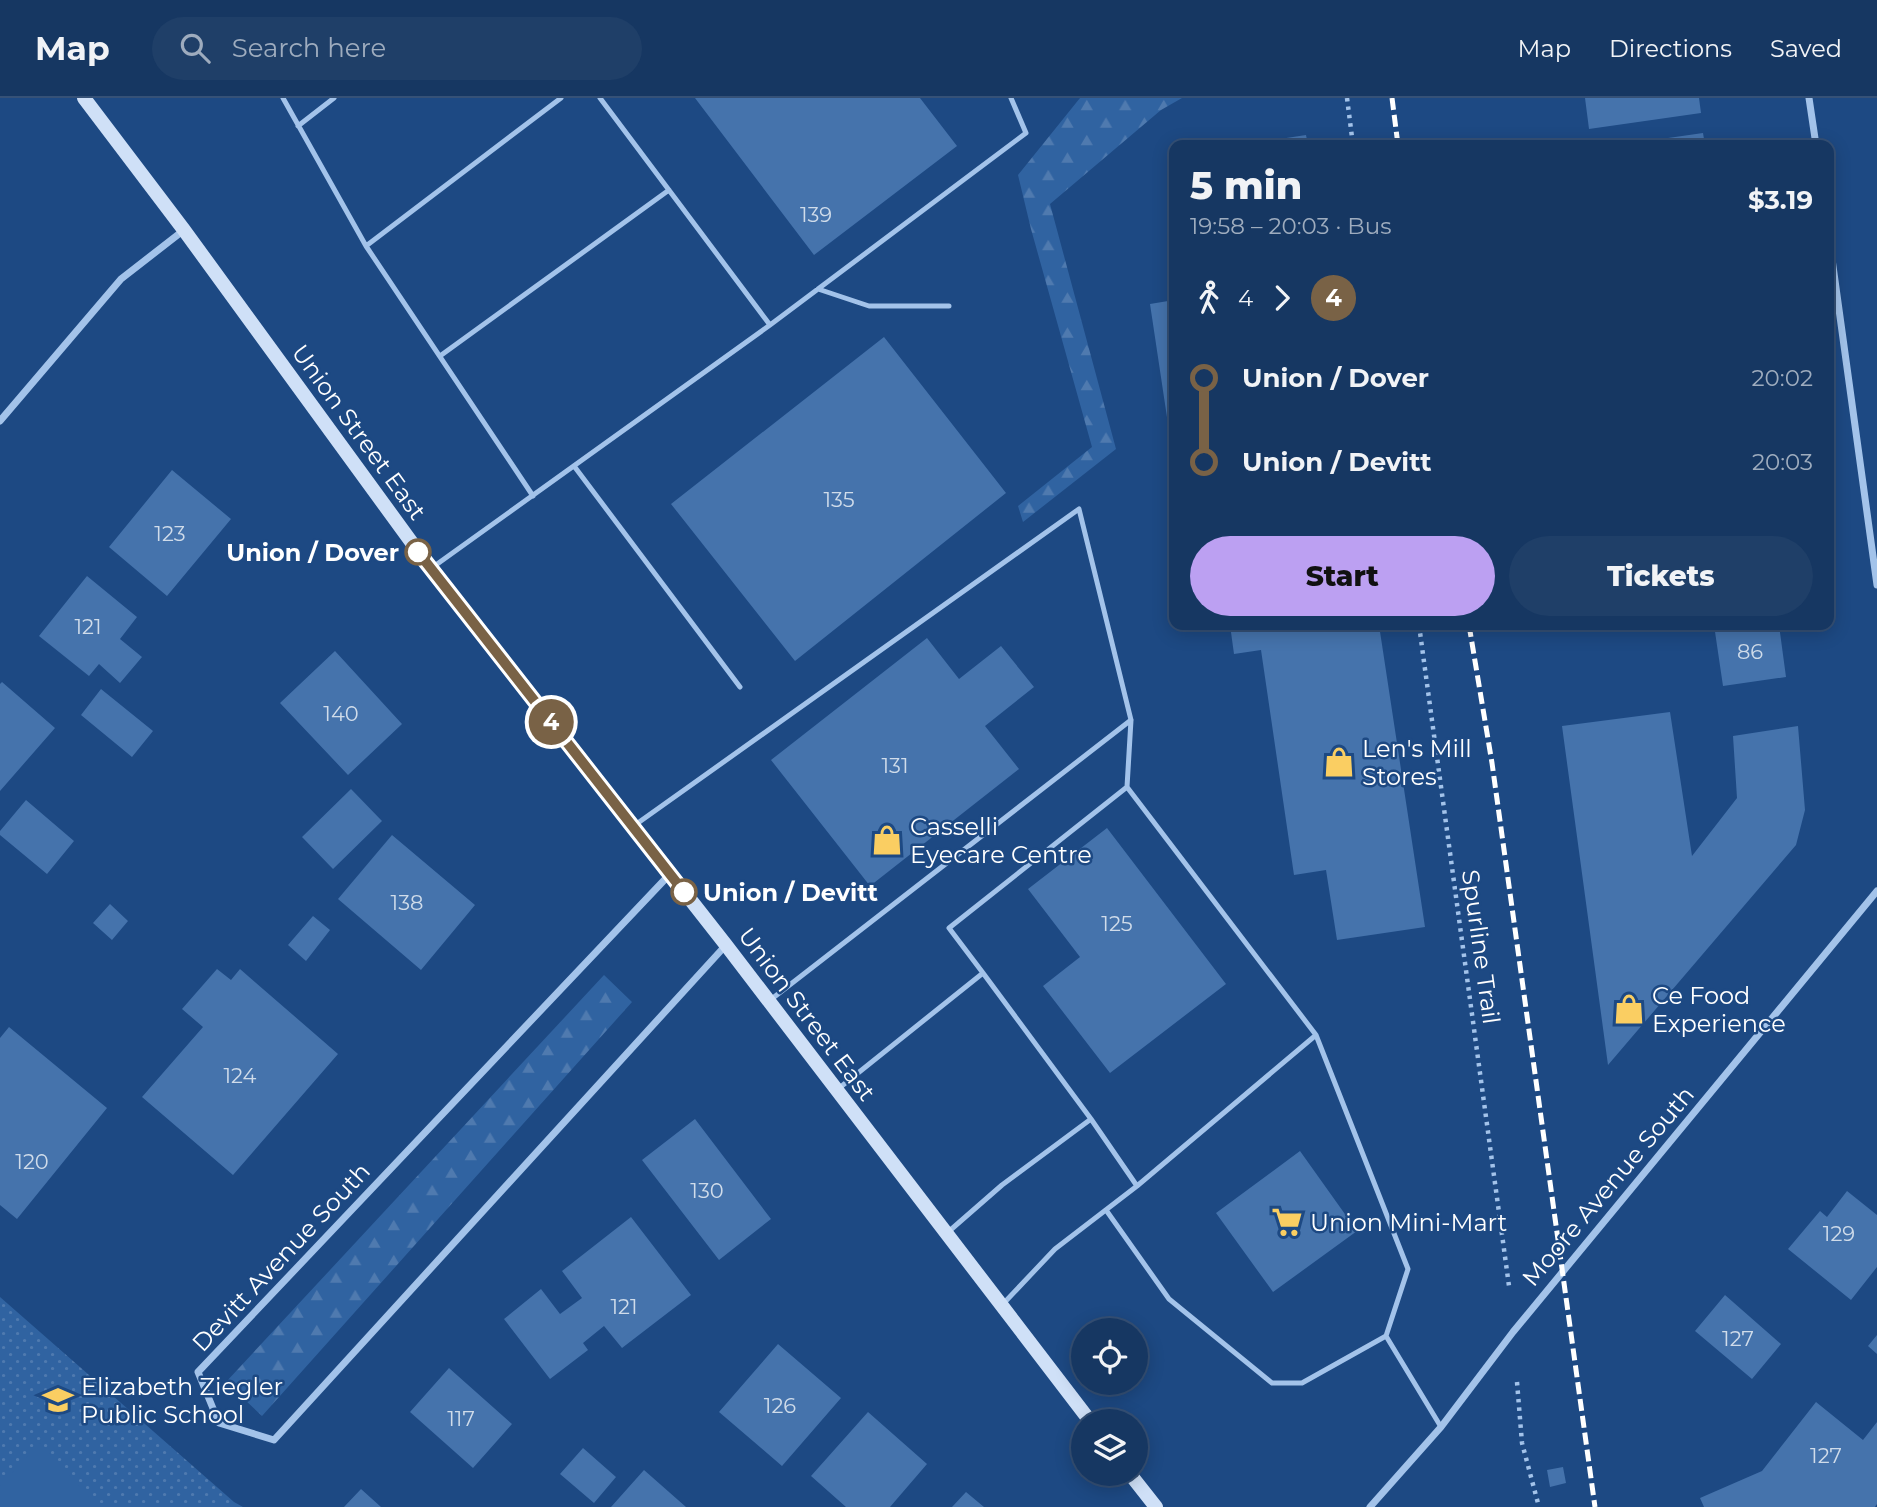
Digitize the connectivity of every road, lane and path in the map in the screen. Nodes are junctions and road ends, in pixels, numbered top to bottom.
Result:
1 (84, 98) edge
2 (283, 98) edge
3 (334, 98) edge
4 (561, 98) edge
5 (600, 98) edge
6 (1011, 98) edge
7 (1347, 98) edge
8 (1810, 98) edge
9 (298, 126) junction
10 (1352, 140) edge
11 (1815, 140) edge
12 (669, 190) junction
13 (184, 230) junction
14 (366, 246) junction
15 (1834, 273) edge
16 (818, 289) junction
17 (949, 306) dead end
18 (770, 325) junction
19 (440, 356) junction
20 (0, 421) edge
21 (574, 466) junction
22 (533, 496) junction
23 (431, 569) junction
24 (1877, 585) edge
25 (1420, 630) edge
26 (740, 687) dead end
27 (1131, 720) junction
28 (1127, 787) junction
29 (633, 827) junction
30 (670, 874) junction
31 (1877, 891) edge
32 (726, 944) junction
33 (983, 973) junction
34 (769, 1001) junction
35 (1316, 1035) junction
36 (837, 1090) junction
37 (1091, 1119) junction
38 (1137, 1186) junction
39 (1106, 1210) junction
40 (947, 1233) junction
41 (1507, 1273) dead end
42 (1002, 1306) junction
43 (1386, 1336) junction
44 (1518, 1394) dead end
45 (1081, 1409) edge
46 (1441, 1427) junction
47 (1139, 1486) edge
48 (1156, 1507) edge
49 (1370, 1507) edge
50 (1539, 1507) edge

1 - 13 street, Union Street East
2 - 9 lane
3 - 9 lane
4 - 14 lane
5 - 12 lane
6 - 16 lane
7 - 10 path
8 - 11 street
9 - 14 lane
12 - 18 lane
12 - 19 lane
13 - 20 street
13 - 23 street, Union Street East
14 - 19 lane
15 - 24 street
16 - 17 lane
16 - 18 lane
18 - 21 lane
19 - 22 lane
21 - 22 lane
21 - 26 lane
22 - 23 lane
23 - 29 street, Union Street East
25 - 41 path, Spurline Trail
27 - 28 lane
27 - 29 lane
27 - 34 lane
28 - 33 lane
28 - 35 lane
29 - 30 street, Union Street East
30 - 32 street, Union Street East
30 - 32 street, Devitt Avenue South
31 - 46 street, Moore Avenue South
32 - 34 street, Union Street East
33 - 36 lane
33 - 37 lane
34 - 36 street, Union Street East
35 - 38 lane
35 - 43 lane
36 - 40 street, Union Street East
37 - 38 lane
37 - 40 lane
38 - 39 lane
39 - 42 lane
39 - 43 lane
40 - 42 street, Union Street East
42 - 45 street, Union Street East
43 - 46 lane
44 - 50 path
46 - 49 street, Moore Avenue South
47 - 48 street

